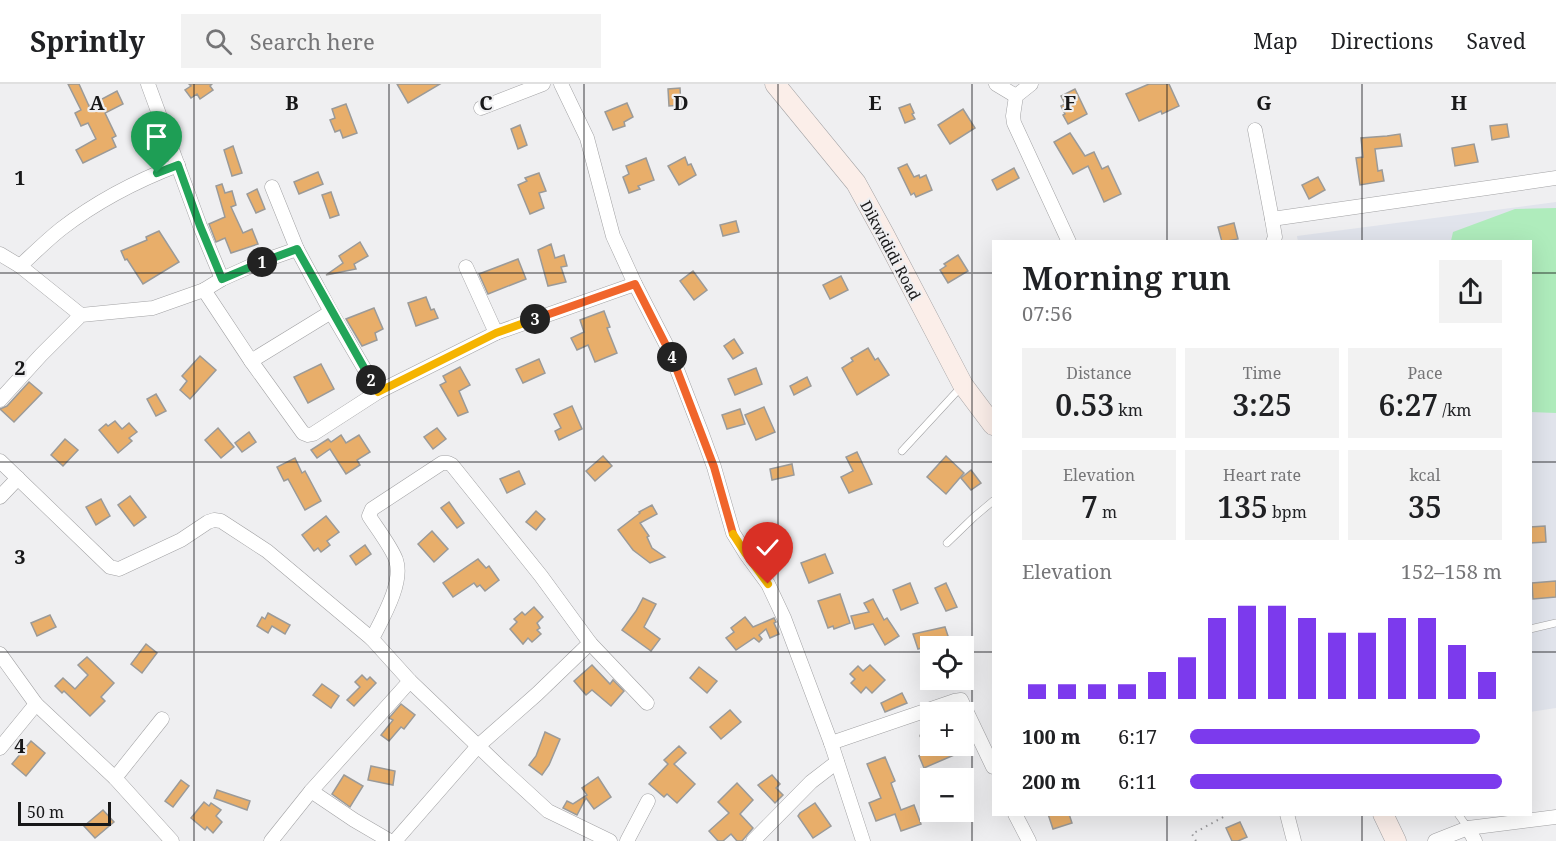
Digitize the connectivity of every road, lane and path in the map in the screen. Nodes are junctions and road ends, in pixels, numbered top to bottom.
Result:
1 (148, 84) edge
2 (543, 84) edge
3 (561, 84) edge
4 (775, 84) edge
5 (996, 84) edge
6 (1031, 84) edge
7 (1016, 96) junction
8 (481, 108) dead end
9 (1255, 130) dead end
10 (178, 165) junction
11 (1556, 178) edge
12 (272, 187) dead end
13 (1272, 219) junction
14 (1068, 240) edge
15 (1274, 240) edge
16 (297, 249) junction
17 (0, 254) edge
18 (20, 266) junction
19 (466, 267) dead end
20 (222, 279) junction
21 (635, 284) junction
22 (204, 290) junction
23 (331, 312) junction
24 (81, 315) junction
25 (496, 333) junction
26 (251, 361) junction
27 (963, 385) junction
28 (378, 392) junction
29 (0, 400) edge
30 (992, 423) edge
31 (902, 451) dead end
32 (0, 461) edge
33 (18, 478) junction
34 (0, 497) edge
35 (992, 502) edge
36 (947, 543) dead end
37 (1556, 623) edge
38 (1532, 629) edge
39 (372, 639) junction
40 (590, 643) junction
41 (0, 654) edge
42 (410, 681) junction
43 (647, 703) dead end
44 (36, 704) junction
45 (162, 719) dead end
46 (831, 743) junction
47 (478, 746) junction
48 (0, 748) edge
49 (837, 762) junction
50 (992, 765) edge
51 (115, 778) junction
52 (311, 790) junction
53 (648, 801) dead end
54 (1016, 816) edge
55 (1225, 816) edge
56 (1288, 816) edge
57 (1384, 816) edge
58 (1459, 816) edge
59 (1556, 817) edge
60 (1468, 828) junction
61 (172, 841) edge
62 (271, 841) edge
63 (390, 841) edge
64 (395, 841) edge
65 (610, 841) edge
66 (627, 841) edge
67 (753, 841) edge
68 (863, 841) edge
69 (1029, 841) edge
70 (1196, 841) edge
71 (1294, 841) edge
72 (1396, 841) edge
73 (1435, 841) edge
74 (1476, 841) edge

1 - 10 street
2 - 8 street
3 - 21 street
4 - 27 street, Dikwididi Road
5 - 7 street
6 - 7 street
7 - 14 street
9 - 13 street
10 - 18 street
10 - 20 street
11 - 13 street
12 - 16 street
13 - 15 street
16 - 20 street
16 - 23 street
17 - 18 street
18 - 24 street
19 - 25 street
20 - 22 street
21 - 25 street
21 - 46 street
22 - 24 street
22 - 26 street
23 - 26 street
23 - 28 street
24 - 29 street
25 - 28 street
26 - 28 street
27 - 30 street, Dikwididi Road
27 - 31 lane
32 - 33 street
33 - 34 street
33 - 39 street
35 - 36 lane
37 - 38 lane
39 - 40 street
39 - 42 street
40 - 43 street
40 - 47 street
41 - 44 street
42 - 47 street
42 - 52 street
44 - 48 street
44 - 51 street
45 - 51 street
46 - 49 street
46 - 50 street
47 - 64 street
47 - 65 street
49 - 67 street
49 - 68 street
51 - 61 street
52 - 62 street
52 - 63 street
53 - 66 street
54 - 69 street
55 - 70 path
56 - 71 street
57 - 72 street
58 - 60 lane
59 - 60 street
60 - 73 street
60 - 74 street

